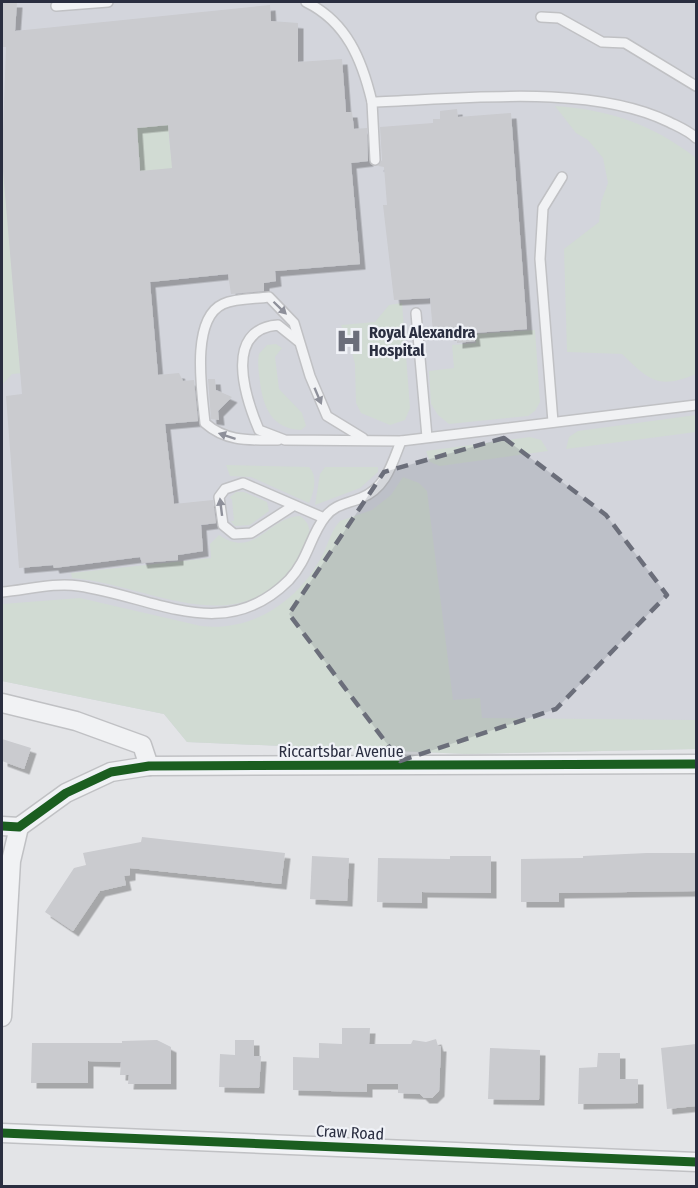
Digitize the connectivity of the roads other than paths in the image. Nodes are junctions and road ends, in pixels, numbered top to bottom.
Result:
1 (88, 2) edge
2 (108, 2) edge
3 (306, 2) edge
4 (56, 6) dead end
5 (541, 16) dead end
6 (696, 86) edge
7 (372, 102) junction
8 (696, 138) edge
9 (375, 160) dead end
10 (562, 177) dead end
11 (416, 313) dead end
12 (298, 341) junction
13 (696, 405) edge
14 (553, 422) junction
15 (428, 437) junction
16 (363, 438) junction
17 (285, 440) junction
18 (401, 441) junction
19 (293, 506) junction
20 (324, 518) junction
21 (2, 592) edge
22 (2, 703) edge
23 (696, 764) edge
24 (149, 766) junction
25 (10, 826) edge
26 (2, 1017) edge
27 (2, 1133) edge
28 (696, 1162) edge

1 - 2 lane
1 - 4 lane
3 - 7 lane
5 - 6 lane
7 - 8 lane
7 - 9 lane
10 - 14 lane
11 - 15 lane
12 -> 16 lane
12 - 17 lane
17 -> 12 lane
13 - 14 lane
14 - 15 lane
15 - 18 lane
16 - 17 lane
16 - 18 lane
18 - 20 lane
19 -> 19 lane
19 - 20 lane
20 - 21 lane
22 - 24 street
23 - 24 street, Riccartsbar Avenue
24 - 25 street, Riccartsbar Avenue
25 - 26 street, Riccartsbar Avenue
27 - 28 street, Craw Road

